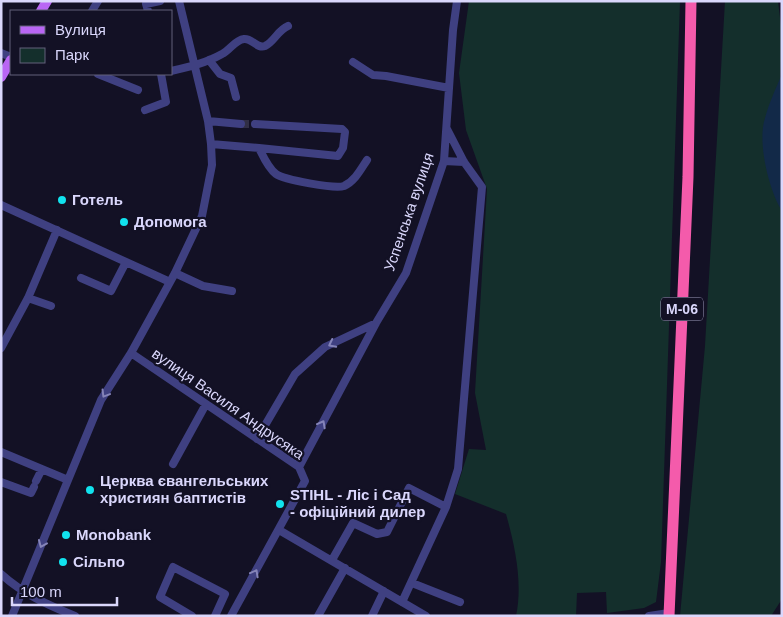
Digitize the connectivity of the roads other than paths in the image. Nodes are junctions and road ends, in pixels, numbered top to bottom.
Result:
1 (160, 1) edge
2 (179, 1) edge
3 (457, 1) edge
4 (691, 1) edge
5 (145, 6) edge
6 (288, 26) dead end
7 (209, 60) junction
8 (10, 61) edge
9 (352, 62) dead end
10 (195, 66) junction
11 (172, 71) edge
12 (100, 75) edge
13 (162, 75) edge
14 (1, 77) edge
15 (449, 88) junction
16 (138, 90) dead end
17 (236, 97) dead end
18 (145, 110) dead end
19 (208, 122) junction
20 (241, 124) tunnel mouth
21 (255, 124) tunnel mouth
22 (447, 129) junction
23 (211, 144) junction
24 (259, 148) junction
25 (367, 160) dead end
26 (444, 161) junction
27 (464, 162) junction
28 (1, 205) edge
29 (57, 230) junction
30 (126, 262) junction
31 (175, 273) junction
32 (81, 278) dead end
33 (170, 282) junction
34 (232, 291) dead end
35 (28, 298) junction
36 (50, 306) dead end
37 (376, 323) junction
38 (1, 348) edge
39 (130, 353) junction
40 (206, 404) junction
41 (257, 439) junction
42 (1, 452) edge
43 (173, 464) dead end
44 (299, 467) junction
45 (42, 469) junction
46 (68, 480) junction
47 (1, 482) edge
48 (446, 507) junction
49 (279, 530) junction
50 (332, 560) junction
51 (346, 568) junction
52 (1, 574) edge
53 (412, 583) junction
54 (22, 590) junction
55 (384, 591) junction
56 (402, 602) junction
57 (460, 602) dead end
58 (669, 614) edge
59 (12, 616) edge
60 (75, 616) edge
61 (192, 616) edge
62 (215, 616) edge
63 (231, 616) edge
64 (318, 616) edge
65 (372, 616) edge
66 (426, 616) edge
67 (649, 616) edge

1 - 5 street
2 - 10 street
3 - 15 street, Успенська вулиця
4 - 58 highway, М-06
6 - 7 street
7 - 10 street
7 - 17 street
8 - 14 main road
9 - 15 street
10 - 11 street
10 - 19 street
12 - 16 street
13 - 18 street
15 - 22 street, Успенська вулиця
19 - 20 street
19 - 23 street
21 - 24 street
22 - 26 street, Успенська вулиця
22 - 27 street
23 - 24 street
23 - 31 street
24 - 25 street
26 - 27 street
26 - 37 street, Успенська вулиця
27 - 48 street
28 - 29 street
29 - 30 street
29 - 35 street
30 - 32 street
30 - 33 street
31 - 33 street
31 - 34 street
33 - 39 street
35 - 36 street
35 - 38 street
37 -> 41 street
44 -> 37 street, Успенська вулиця
39 - 40 street, вулиця Василя Андрусяка
39 -> 46 street
40 - 41 street, вулиця Василя Андрусяка
40 - 43 street
41 - 44 street, вулиця Василя Андрусяка
42 - 45 street
44 - 49 street, вулиця Василя Андрусяка
45 - 46 street
45 - 47 street
46 -> 54 street
48 - 50 street
48 - 53 street
49 - 50 street
63 -> 49 street
50 - 51 street
51 - 55 street
51 - 64 street
52 - 54 street
53 - 56 street
53 - 57 street
54 - 59 street
54 - 60 street
55 - 56 street
55 - 65 street
56 - 66 street
58 - 67 street
61 - 62 street

